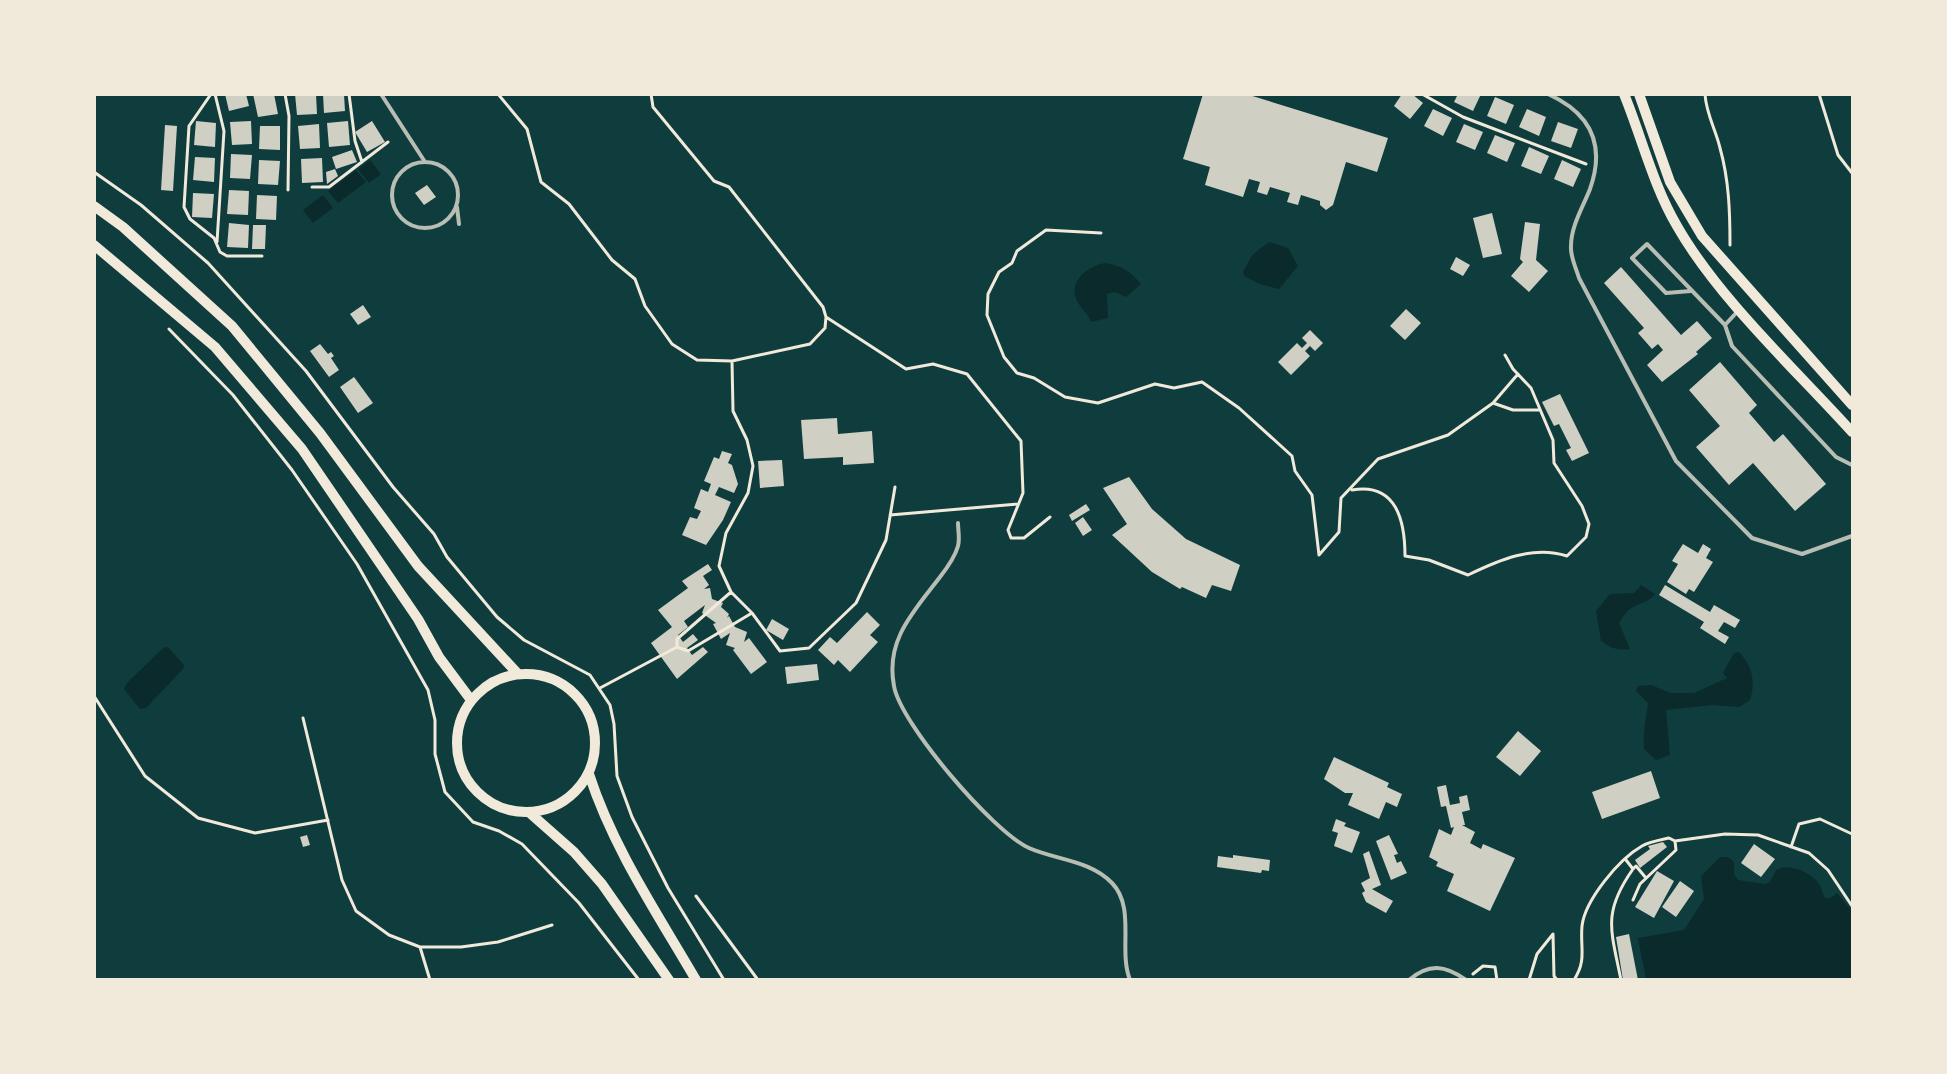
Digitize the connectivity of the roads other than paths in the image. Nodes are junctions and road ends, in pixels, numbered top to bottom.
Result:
1 (381, 94) edge
2 (1548, 94) edge
3 (1624, 94) edge
4 (1639, 94) edge
5 (426, 162) junction
6 (457, 204) junction
7 (94, 206) edge
8 (459, 224) dead end
9 (94, 245) edge
10 (1691, 291) junction
11 (1740, 309) junction
12 (1725, 325) junction
13 (1852, 405) edge
14 (1852, 432) edge
15 (1852, 465) edge
16 (958, 523) dead end
17 (1852, 536) edge
18 (518, 674) junction
19 (471, 700) junction
20 (589, 774) junction
21 (531, 814) junction
22 (669, 980) edge
23 (696, 980) edge
24 (1130, 980) edge
25 (1409, 980) edge
26 (1467, 980) edge

1 - 5 lane
2 - 17 lane
3 - 11 main road
4 - 13 main road
5 - 6 lane
5 - 6 lane
6 - 8 lane
7 - 18 main road
9 - 19 main road
10 - 10 lane
10 - 12 lane
11 - 12 lane
11 - 14 main road
12 - 15 lane
16 - 24 lane
18 - 19 main road
18 - 20 main road
19 - 21 main road
20 - 21 main road
20 - 23 main road
21 - 22 main road
25 - 26 lane

